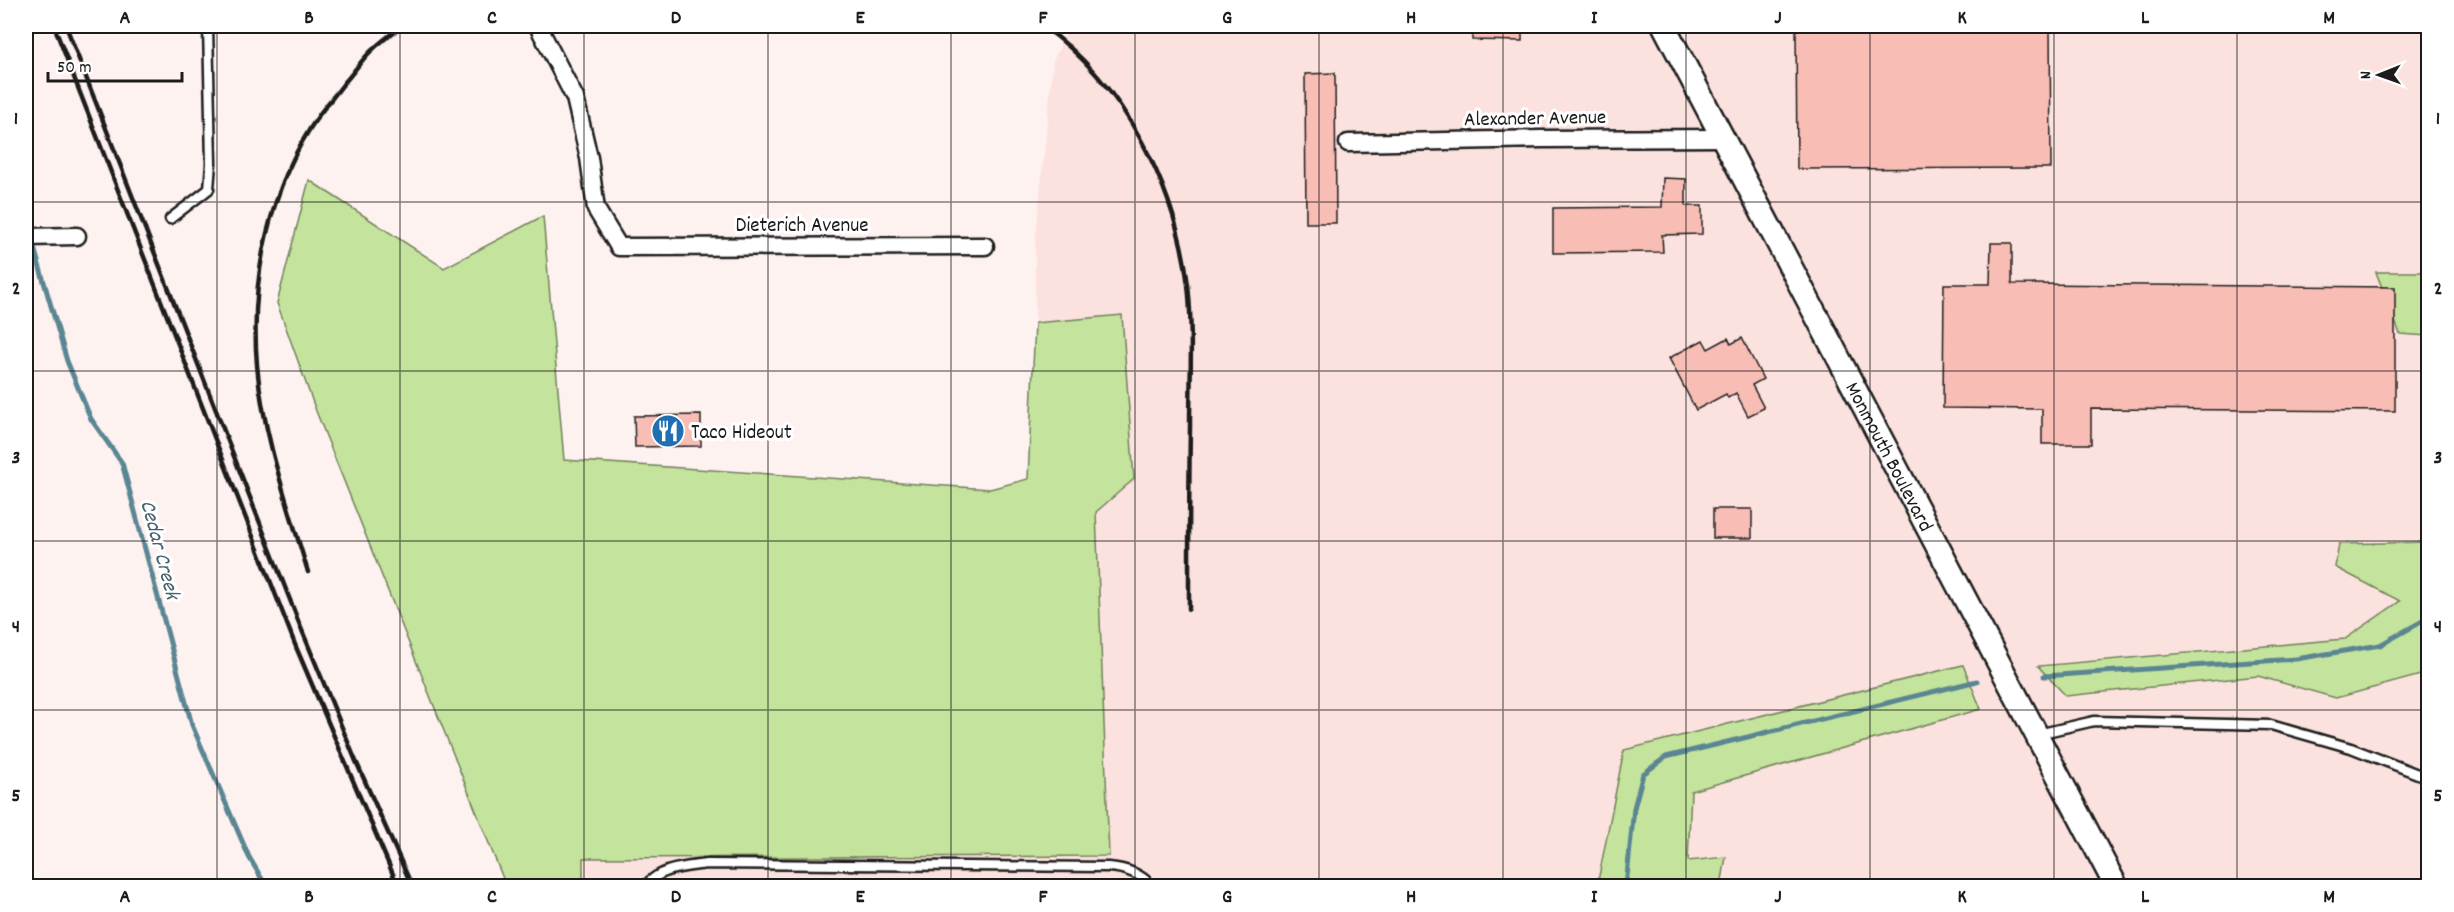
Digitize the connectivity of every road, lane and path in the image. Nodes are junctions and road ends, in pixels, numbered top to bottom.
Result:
1 (208, 26) edge
2 (538, 26) edge
3 (1664, 26) edge
4 (1723, 138) junction
5 (1348, 143) dead end
6 (170, 219) dead end
7 (77, 236) dead end
8 (26, 237) edge
9 (985, 246) dead end
10 (2038, 734) junction
11 (2428, 778) edge
12 (645, 886) edge
13 (1152, 886) edge
14 (2116, 886) edge

1 - 6 lane
2 - 9 street, Dieterich Avenue
3 - 4 street, Monmouth Boulevard
4 - 5 street, Alexander Avenue
4 - 10 street, Monmouth Boulevard
7 - 8 street
10 - 11 lane
10 - 14 street, Monmouth Boulevard
12 - 13 lane

